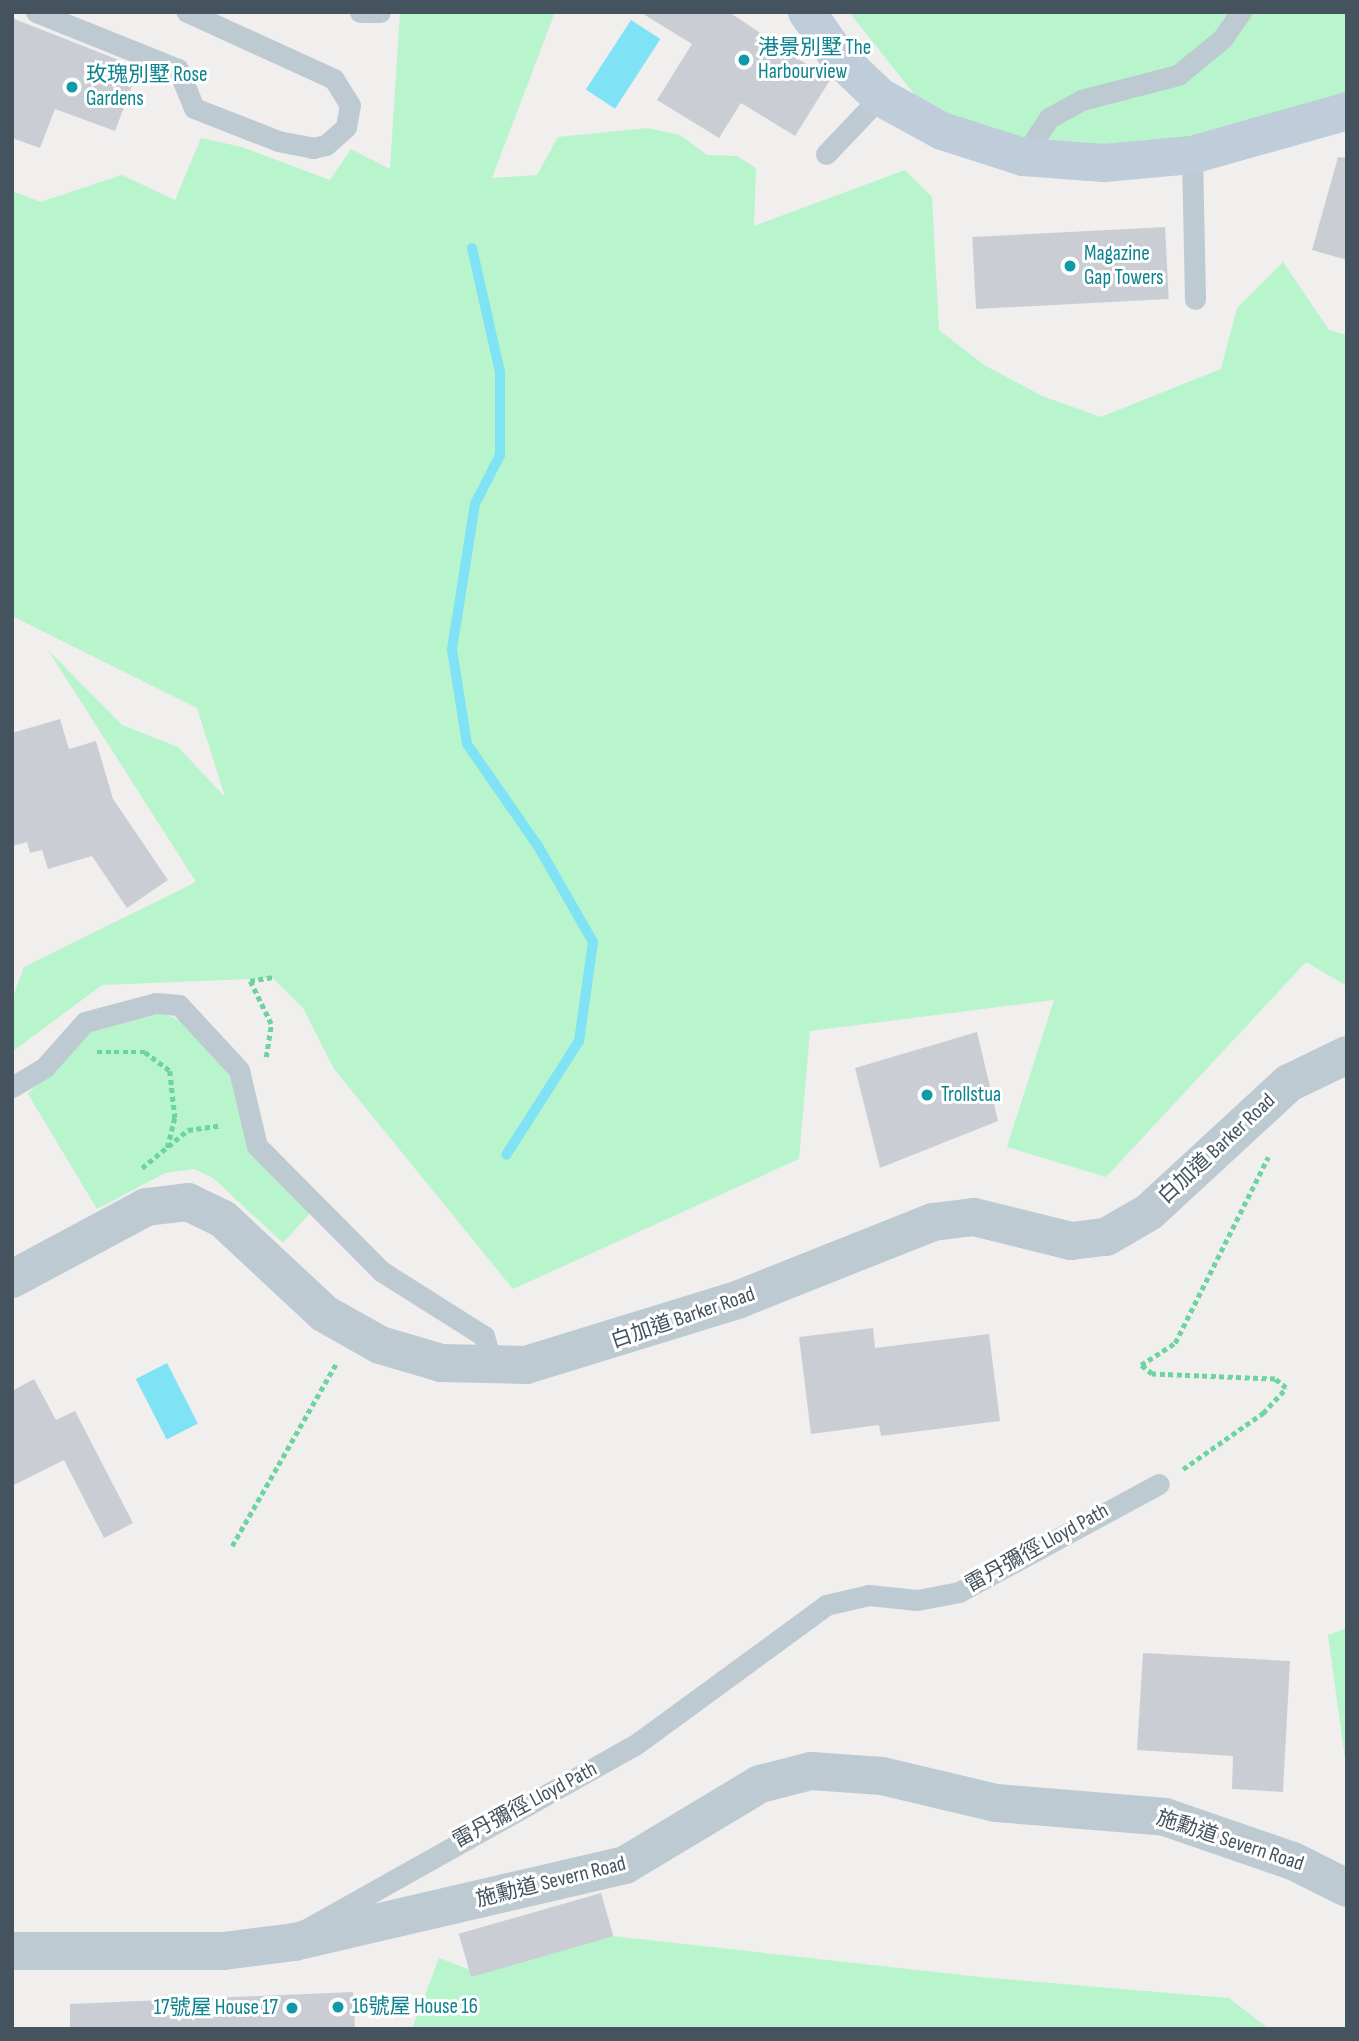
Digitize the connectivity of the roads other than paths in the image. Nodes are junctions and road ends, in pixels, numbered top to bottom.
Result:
1 (36, 12) edge
2 (187, 12) edge
3 (360, 12) edge
4 (380, 12) edge
5 (807, 12) edge
6 (1241, 12) edge
7 (880, 97) junction
8 (1347, 111) edge
9 (826, 154) dead end
10 (1192, 155) junction
11 (1023, 157) junction
12 (1195, 299) dead end
13 (1347, 1055) edge
14 (12, 1087) edge
15 (12, 1279) edge
16 (493, 1368) junction
17 (1158, 1484) road end
18 (1347, 1888) edge
19 (294, 1942) junction
20 (12, 1951) edge

1 - 2 lane
3 - 4 lane
5 - 7 main road
6 - 11 lane
7 - 9 lane
7 - 11 main road
8 - 10 main road
10 - 11 main road
10 - 12 lane
13 - 16 street, 白加道 Barker Road
14 - 16 lane
15 - 16 street, 白加道 Barker Road
17 - 19 lane, 雷丹彌徑 Lloyd Path
18 - 19 street, 施勳道 Severn Road
19 - 20 street, 施勳道 Severn Road

